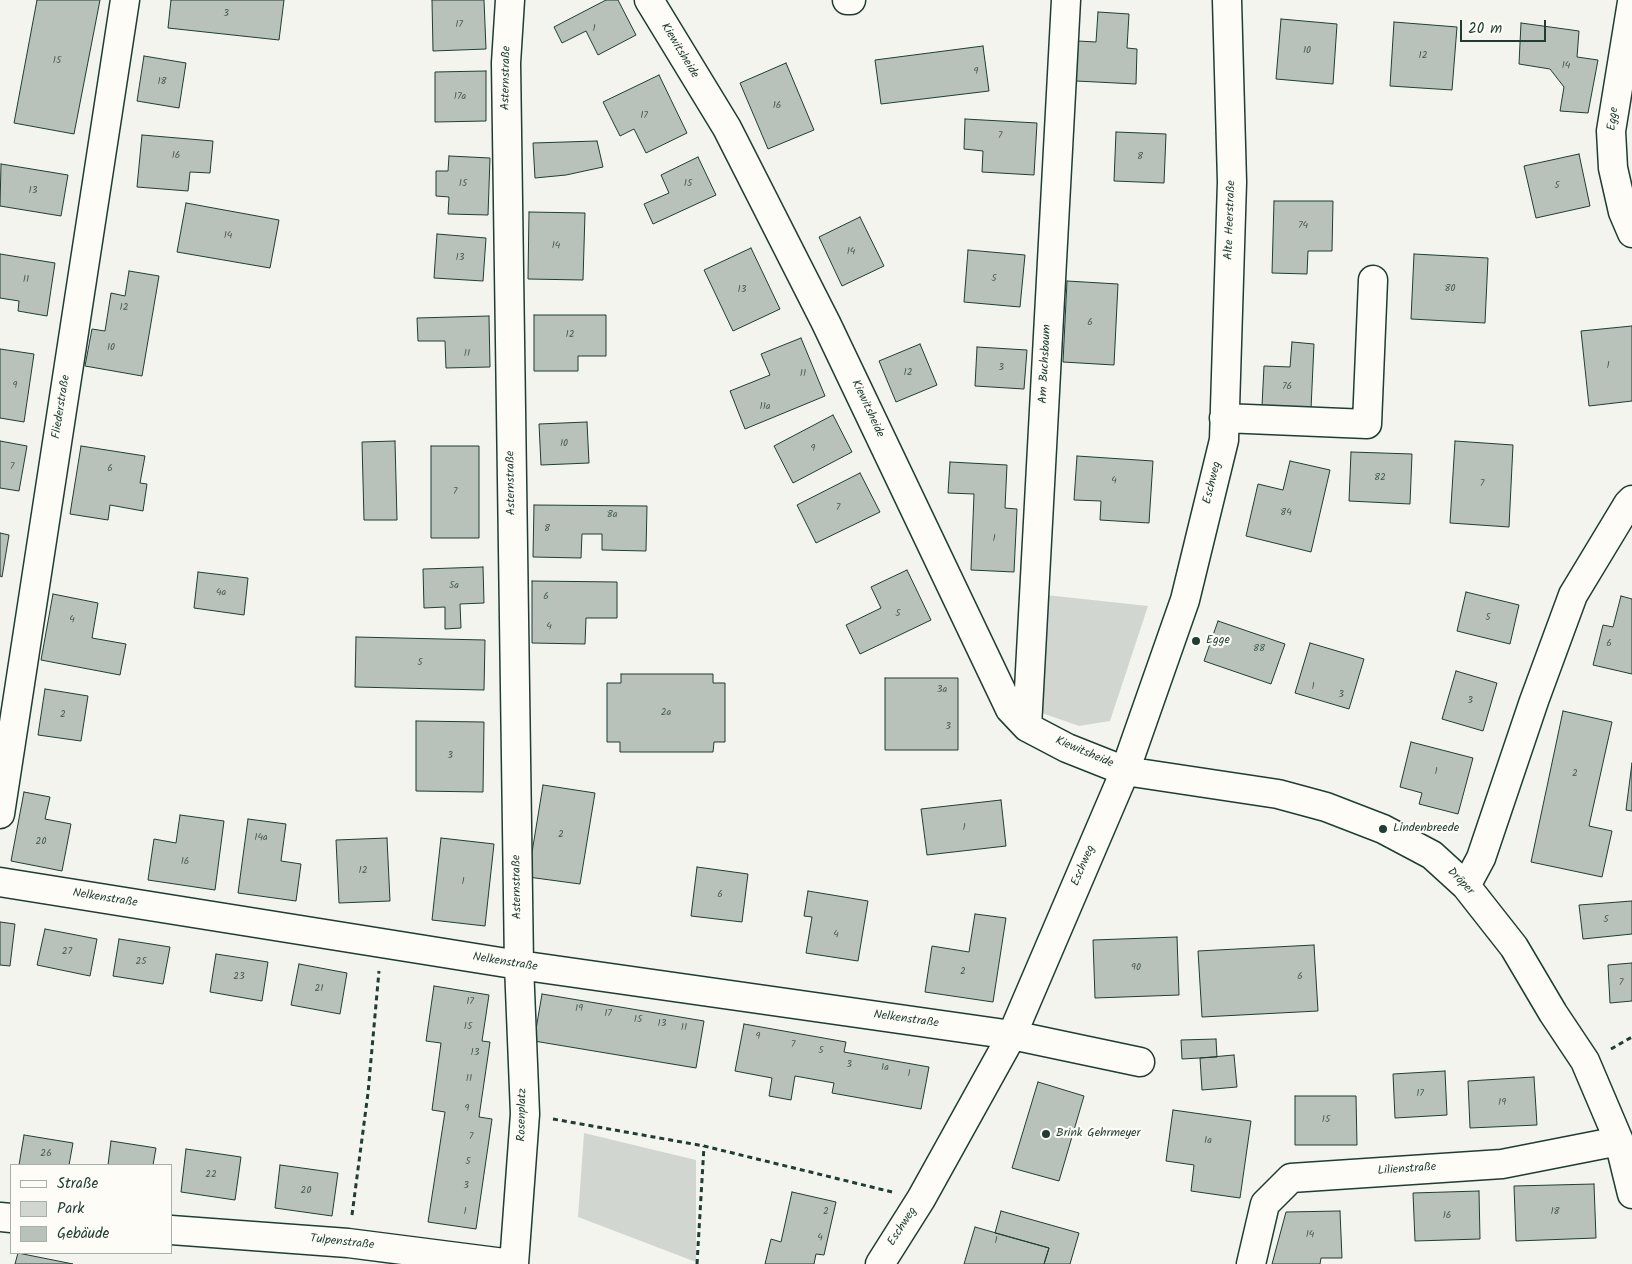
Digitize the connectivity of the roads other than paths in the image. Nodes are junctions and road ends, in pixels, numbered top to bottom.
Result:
1 (125, 0) edge
2 (510, 0) edge
3 (649, 0) edge
4 (1066, 0) edge
5 (1227, 0) edge
6 (1615, 0) edge
7 (1632, 2) edge
8 (1632, 233) edge
9 (1373, 280) dead end
10 (1224, 429) junction
11 (1632, 500) edge
12 (1027, 727) junction
13 (1125, 771) junction
14 (0, 814) edge
15 (0, 882) edge
16 (1466, 886) junction
17 (519, 965) junction
18 (1012, 1035) junction
19 (1140, 1062) dead end
20 (1619, 1141) junction
21 (1632, 1194) edge
22 (172, 1230) edge
23 (513, 1264) edge
24 (880, 1264) edge
25 (1251, 1264) edge

1 - 14 street, Fliederstraße
2 - 17 street, Asternstraße
3 - 12 street, Kiewitsheide
4 - 12 street, Am Buchsbaum
5 - 10 street, Alte Heerstraße
6 - 7 street
7 - 8 street, Egge
9 - 10 street
10 - 13 street, Eschweg
11 - 16 street
12 - 13 street, Kiewitsheide
13 - 16 street, Dröper
13 - 18 street, Eschweg
15 - 17 street, Nelkenstraße
16 - 20 street, Dröper
17 - 18 street, Nelkenstraße
17 - 23 street, Rosenplatz
18 - 19 street, Nelkenstraße
18 - 24 street, Eschweg
20 - 21 street, Dröper
20 - 25 street, Lilienstraße
22 - 23 street, Tulpenstraße

